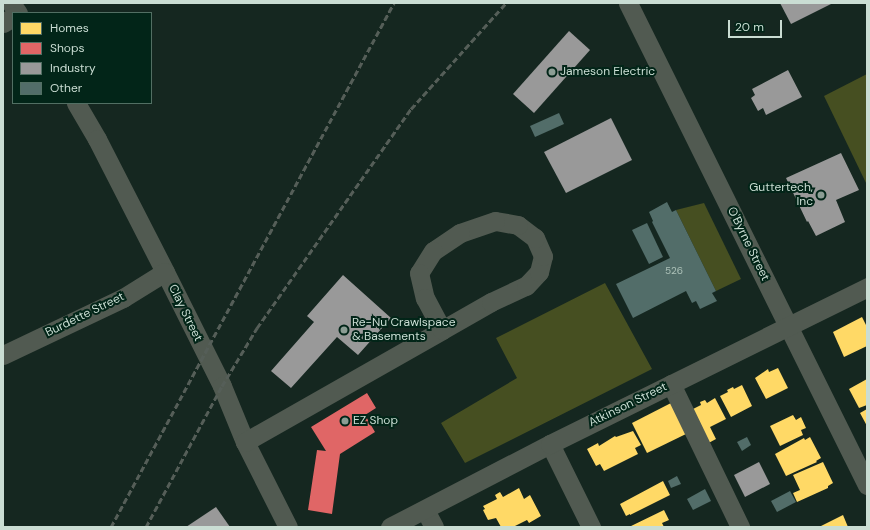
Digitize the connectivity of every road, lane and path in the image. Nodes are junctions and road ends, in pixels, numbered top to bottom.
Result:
1 (11, 3) edge
2 (628, 3) edge
3 (17, 12) edge
4 (12, 18) edge
5 (3, 23) edge
6 (77, 104) edge
7 (165, 272) junction
8 (867, 286) edge
9 (788, 326) junction
10 (442, 330) junction
11 (3, 355) edge
12 (671, 384) junction
13 (245, 442) junction
14 (550, 444) junction
15 (867, 485) edge
16 (425, 510) junction
17 (288, 527) edge
18 (390, 527) edge
19 (434, 527) edge
20 (591, 527) edge
21 (740, 527) edge

1 - 3 street
2 - 9 street, O'Byrne Street
4 - 5 street
6 - 7 street, Clay Street
7 - 11 street, Burdette Street
7 - 13 street, Clay Street
8 - 9 street, Atkinson Street
9 - 12 street, Atkinson Street
9 - 15 street, O'Byrne Street
10 - 10 street
10 - 13 street
12 - 14 street, Atkinson Street
12 - 21 street
13 - 17 street, Clay Street
14 - 16 street, Atkinson Street
14 - 20 street
16 - 18 street, Atkinson Street
16 - 19 street

